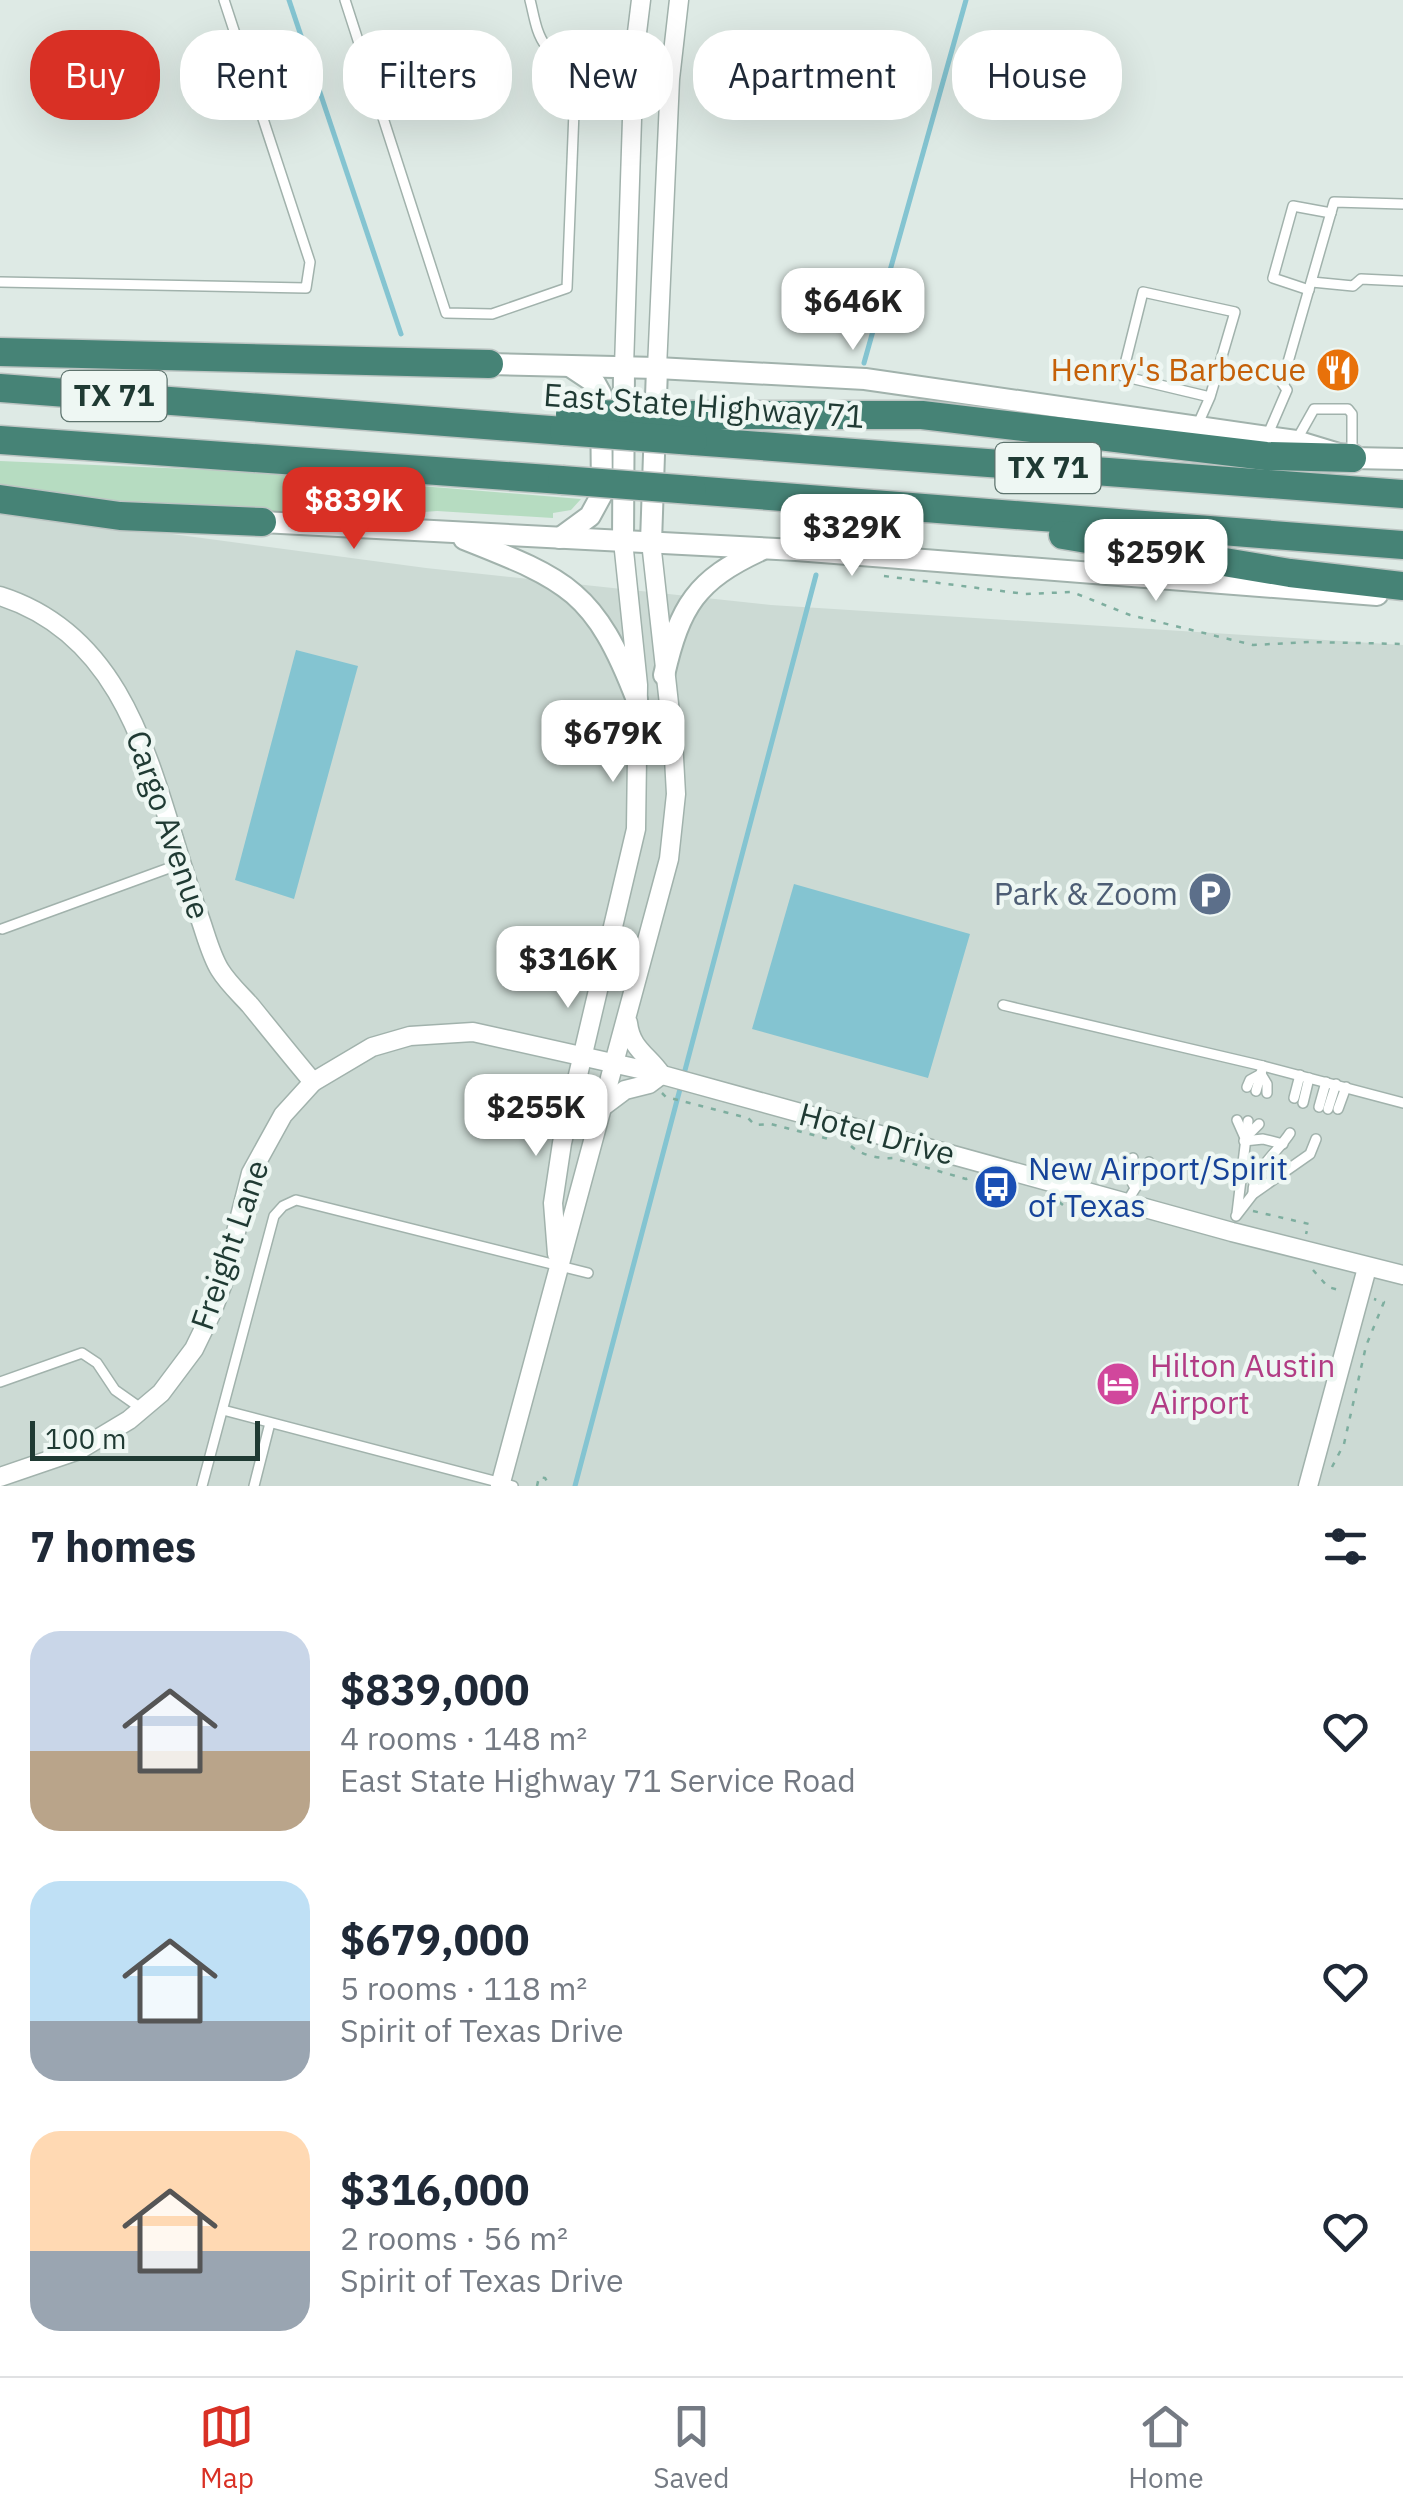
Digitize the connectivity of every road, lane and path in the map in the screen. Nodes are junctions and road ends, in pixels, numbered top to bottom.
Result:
1 (224, 0) edge
2 (345, 0) edge
3 (530, 0) edge
4 (641, 0) edge
5 (678, 0) edge
6 (541, 30) edge
7 (638, 30) edge
8 (673, 49) edge
9 (574, 120) edge
10 (632, 120) edge
11 (668, 120) edge
12 (1403, 204) edge
13 (1331, 214) junction
14 (0, 282) edge
15 (1403, 282) edge
16 (1311, 286) junction
17 (0, 352) edge
18 (490, 364) joint
19 (569, 366) junction
20 (624, 367) junction
21 (657, 368) junction
22 (0, 388) edge
23 (1210, 397) junction
24 (1197, 427) junction
25 (694, 428) junction
26 (1267, 437) junction
27 (0, 440) edge
28 (1296, 441) junction
29 (1352, 458) junction
30 (1403, 458) edge
31 (1403, 494) edge
32 (0, 499) edge
33 (1005, 515) junction
34 (262, 522) joint
35 (1403, 530) edge
36 (449, 532) junction
37 (1232, 532) junction
38 (560, 538) junction
39 (623, 541) junction
40 (651, 542) junction
41 (1403, 545) edge
42 (763, 549) junction
43 (871, 574) dead end
44 (1403, 586) edge
45 (0, 596) edge
46 (1403, 596) edge
47 (1403, 644) edge
48 (664, 675) junction
49 (637, 700) junction
50 (180, 864) junction
51 (628, 875) junction
52 (662, 886) junction
53 (615, 924) junction
54 (2, 929) edge
55 (649, 934) junction
56 (1003, 1005) dead end
57 (628, 1018) junction
58 (1176, 1046) junction
59 (582, 1057) junction
60 (1172, 1060) dead end
61 (615, 1065) junction
62 (1262, 1070) junction
63 (666, 1076) junction
64 (1304, 1076) junction
65 (313, 1082) junction
66 (1336, 1085) junction
67 (666, 1098) dead end
68 (1298, 1100) dead end
69 (1403, 1104) edge
70 (605, 1106) junction
71 (1328, 1108) dead end
72 (1248, 1122) dead end
73 (1290, 1133) dead end
74 (1316, 1139) dead end
75 (1245, 1140) junction
76 (834, 1141) dead end
77 (1283, 1144) junction
78 (850, 1145) dead end
79 (1133, 1158) dead end
80 (1149, 1162) dead end
81 (958, 1177) dead end
82 (1253, 1194) junction
83 (1131, 1195) junction
84 (1053, 1199) dead end
85 (1251, 1210) dead end
86 (1100, 1212) dead end
87 (1234, 1224) junction
88 (1306, 1236) dead end
89 (558, 1264) junction
90 (1306, 1264) dead end
91 (1367, 1268) junction
92 (588, 1273) dead end
93 (1403, 1276) edge
94 (1338, 1291) dead end
95 (1378, 1300) dead end
96 (0, 1382) edge
97 (142, 1409) junction
98 (223, 1410) junction
99 (270, 1423) junction
100 (1330, 1472) dead end
101 (0, 1477) edge
102 (505, 1485) edge
103 (202, 1486) edge
104 (254, 1486) edge
105 (537, 1486) edge
106 (550, 1486) edge
107 (1308, 1486) edge

1 - 14 lane
2 - 9 lane
3 - 6 lane
4 - 7 street
5 - 8 street
10 - 20 street
11 - 21 street
12 - 13 lane
13 - 16 lane
13 - 16 lane
15 - 16 lane
16 - 26 lane
17 - 18 highway
18 - 19 street
19 - 20 street
19 - 38 street
20 - 21 street
20 - 39 street
21 - 24 street
21 - 40 street
22 - 25 highway, TX 71, bridge
23 - 23 lane
23 - 24 lane
24 - 26 street
25 - 29 highway
25 - 31 highway, East State Highway 71 / TX 71
26 - 28 street
27 - 33 highway, TX 71, bridge
28 - 29 street
28 - 29 lane
29 - 30 street
32 - 34 highway
33 - 37 highway, TX 71
33 - 44 highway
34 - 36 street
35 - 37 highway
36 - 38 street
36 - 49 street
37 - 41 highway, TX 71
38 - 39 street
39 - 40 street
39 - 49 street
40 - 42 street
40 - 48 street
42 - 46 street
42 - 48 street
43 - 47 path
45 - 50 street, Cargo Avenue
48 - 52 street
49 - 51 street
50 - 54 lane
50 - 65 street, Cargo Avenue
51 - 52 street
51 - 53 street
52 - 55 street
53 - 55 street
53 - 59 street
55 - 57 street
56 - 58 lane
57 - 61 street
57 - 63 street
58 - 60 lane
58 - 62 lane
59 - 61 street, Hotel Drive
59 - 65 street, Freight Lane
59 - 89 street
61 - 63 street, Hotel Drive
61 - 70 street
62 - 62 lane
62 - 64 lane
63 - 70 street
63 - 83 street, Hotel Drive
64 - 66 lane
64 - 68 lane
65 - 97 street, Freight Lane
66 - 69 lane
66 - 71 lane
67 - 76 path
70 - 89 street
72 - 75 lane
73 - 77 lane
74 - 82 lane
75 - 77 lane
75 - 87 lane
77 - 82 lane
78 - 81 path
79 - 83 lane
80 - 83 lane
82 - 87 lane
83 - 87 street, Hotel Drive
84 - 86 path
85 - 88 path
87 - 91 street, Hotel Drive
89 - 92 lane
89 - 98 lane
89 - 102 street
90 - 94 path
91 - 93 street, Hotel Drive
91 - 107 street
95 - 100 path
96 - 97 lane
97 - 101 street, Freight Lane
98 - 99 lane
98 - 103 lane
99 - 102 lane
99 - 104 lane
105 - 106 path

